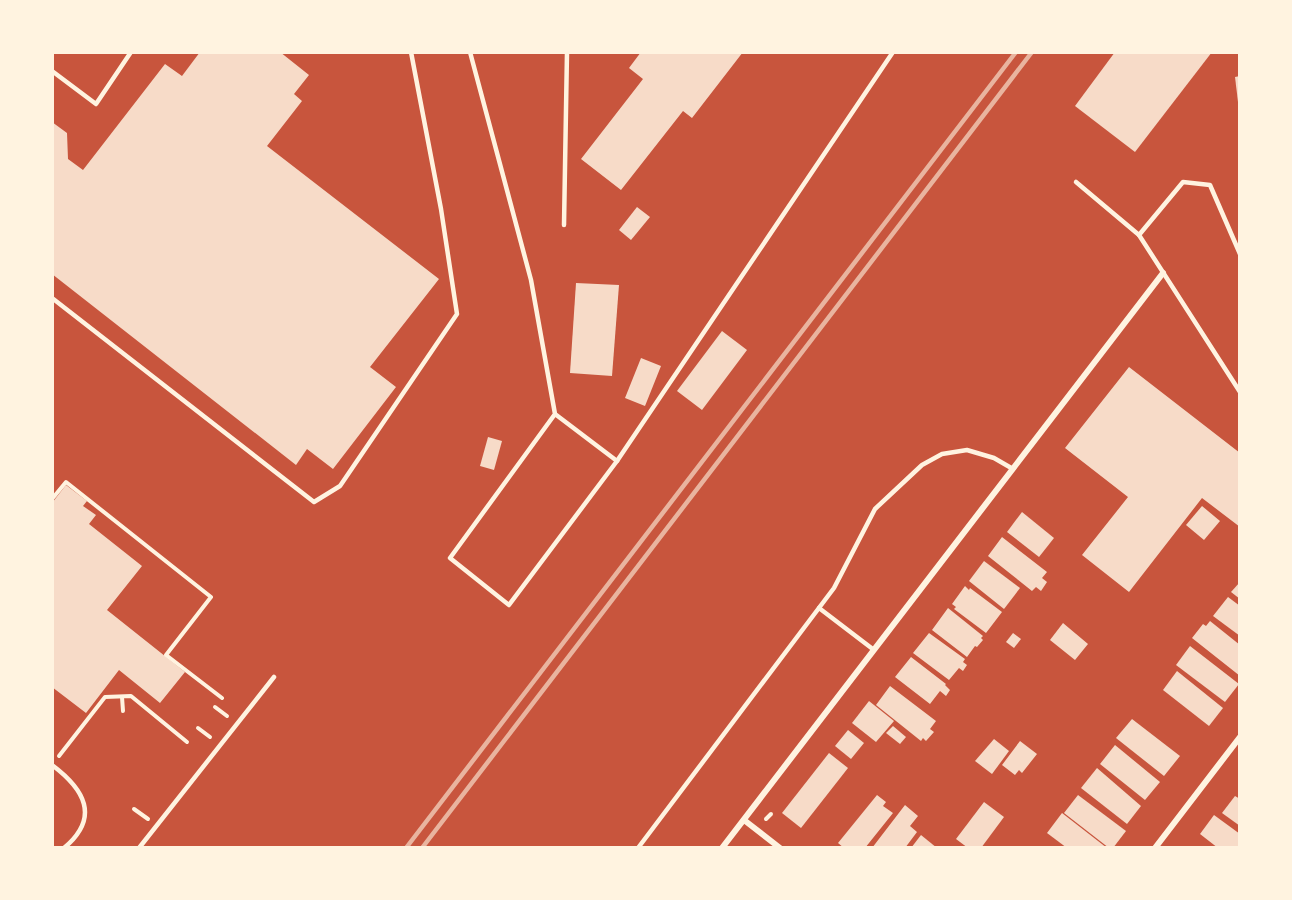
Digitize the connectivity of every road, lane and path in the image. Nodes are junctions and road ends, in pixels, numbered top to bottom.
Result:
1 (411, 52) edge
2 (470, 52) edge
3 (567, 52) edge
4 (893, 52) edge
5 (129, 53) edge
6 (52, 71) edge
7 (1076, 182) dead end
8 (564, 225) dead end
9 (1139, 235) junction
10 (1239, 254) edge
11 (1163, 273) junction
12 (52, 297) edge
13 (1239, 392) edge
14 (555, 414) junction
15 (617, 461) junction
16 (1013, 469) junction
17 (52, 500) edge
18 (819, 608) junction
19 (874, 650) junction
20 (274, 677) dead end
21 (122, 697) junction
22 (222, 699) dead end
23 (215, 707) dead end
24 (123, 711) dead end
25 (232, 720) dead end
26 (198, 728) dead end
27 (1239, 738) edge
28 (215, 741) dead end
29 (187, 742) dead end
30 (59, 755) dead end
31 (52, 765) edge
32 (771, 814) dead end
33 (766, 819) dead end
34 (744, 820) junction
35 (64, 848) edge
36 (139, 848) edge
37 (638, 848) edge
38 (722, 848) edge
39 (780, 848) edge
40 (1155, 848) edge

1 - 12 lane
2 - 14 lane
3 - 8 lane
4 - 15 lane
5 - 6 lane
7 - 9 lane
9 - 10 lane
9 - 11 lane
11 - 13 lane
11 - 16 street
14 - 15 lane
14 - 15 lane
16 - 18 lane
16 - 19 street
17 - 22 path
18 - 19 lane
18 - 37 lane
19 - 34 street
20 - 36 lane
21 - 24 path
21 - 29 path
21 - 30 path
23 - 25 path
26 - 28 path
27 - 40 street
31 - 35 lane
32 - 33 path
34 - 38 street
34 - 39 street

